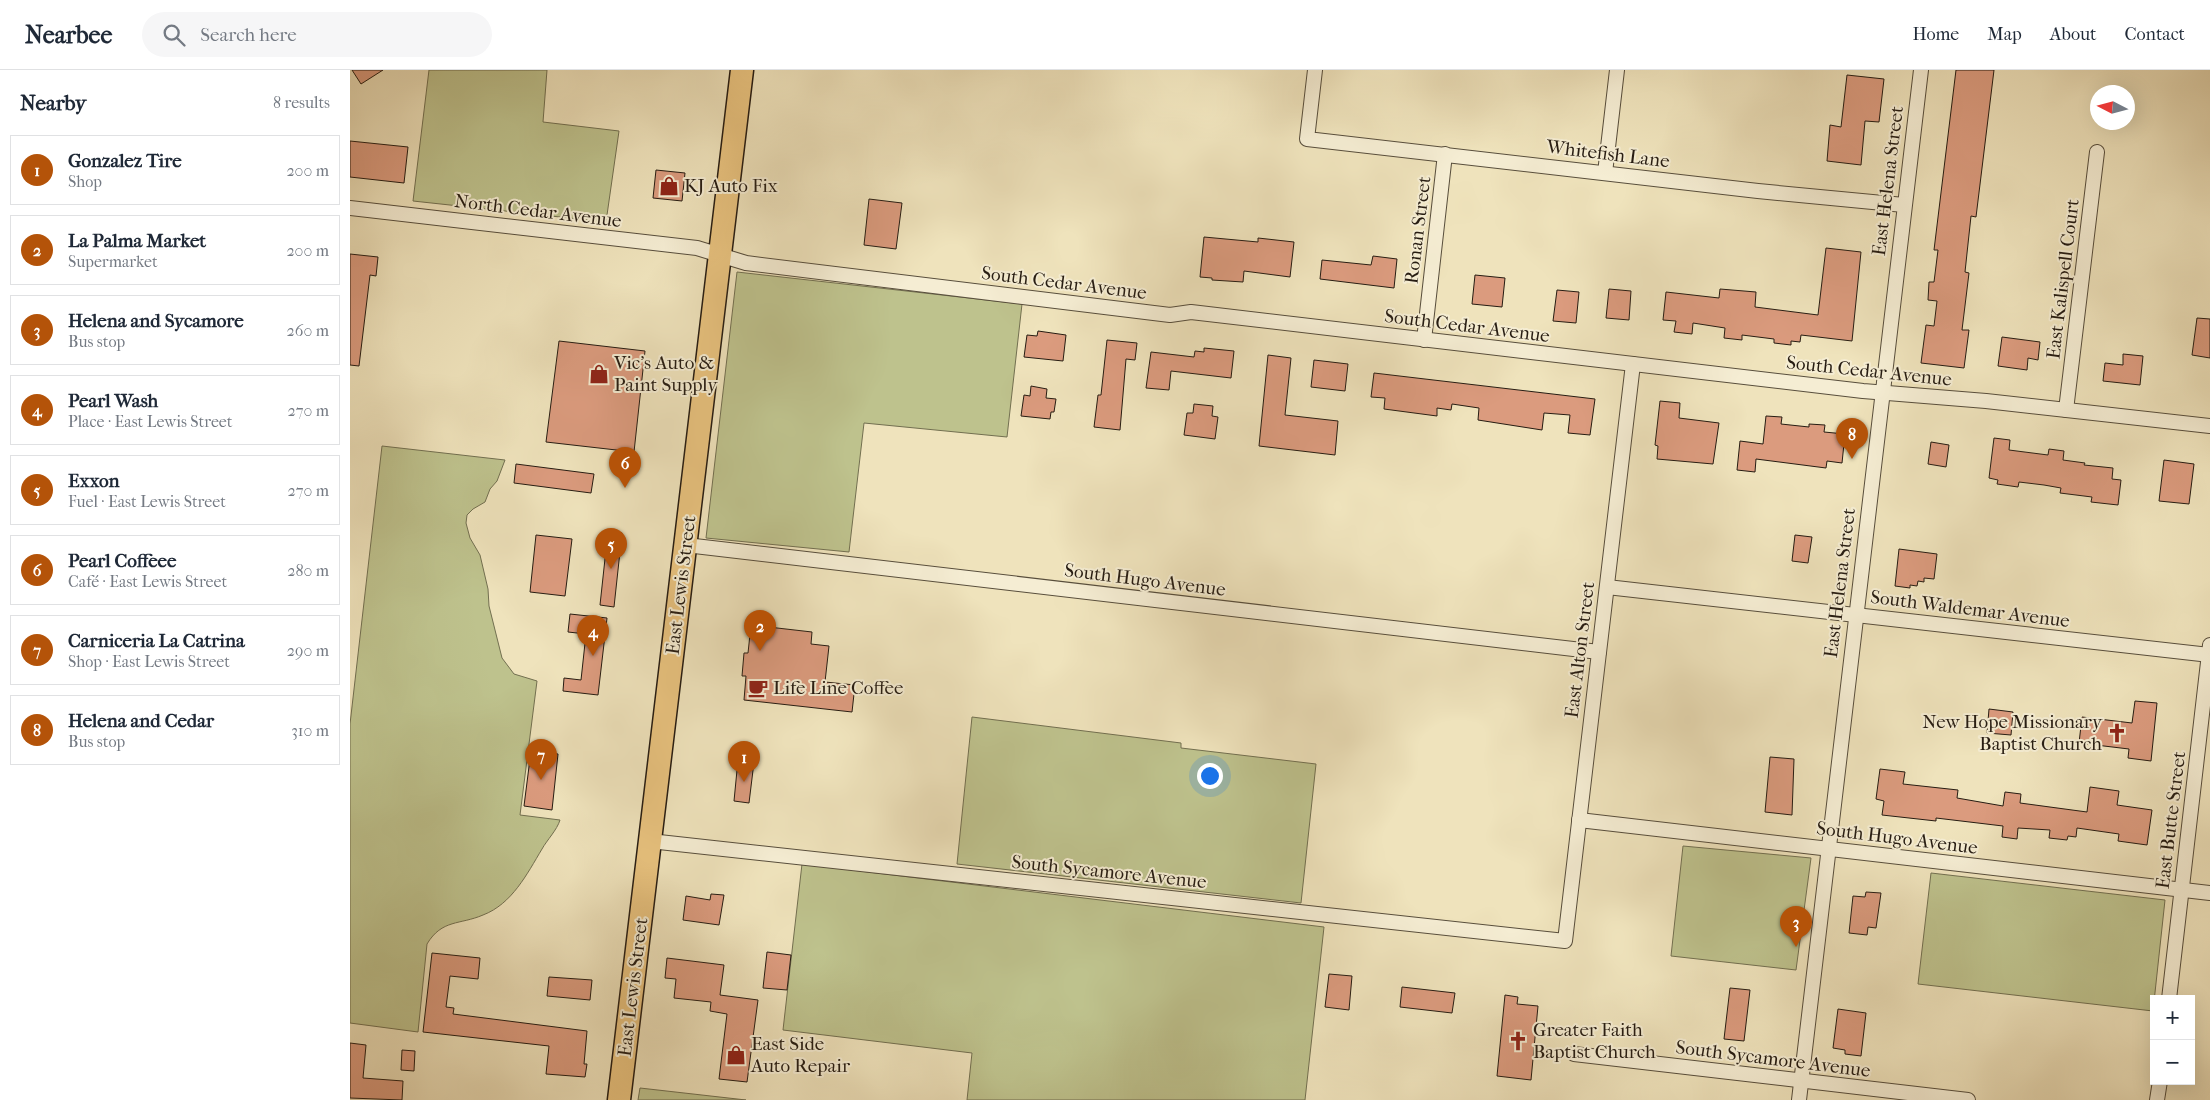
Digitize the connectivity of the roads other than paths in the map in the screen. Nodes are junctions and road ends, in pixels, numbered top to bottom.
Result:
1 (742, 70) edge
2 (1314, 70) edge
3 (1617, 70) edge
4 (1921, 70) edge
5 (2097, 152) dead end
6 (1445, 154) junction
7 (1605, 173) junction
8 (1904, 205) junction
9 (350, 208) edge
10 (721, 256) junction
11 (1424, 340) junction
12 (1633, 364) junction
13 (1882, 392) junction
14 (2066, 410) junction
15 (2210, 426) edge
16 (686, 546) junction
17 (1607, 587) junction
18 (1856, 615) junction
19 (1599, 652) junction
20 (2210, 652) edge
21 (1579, 820) junction
22 (650, 841) junction
23 (1828, 849) junction
24 (2182, 890) junction
25 (2210, 893) edge
26 (1565, 940) joint
27 (2169, 995) edge
28 (1574, 1054) dead end
29 (1801, 1081) junction
30 (2159, 1085) edge
31 (620, 1100) edge
32 (1799, 1100) edge
33 (1968, 1100) edge
34 (2157, 1100) edge

1 - 10 main road, East Lewis Street
2 - 6 street, Whitefish Lane
3 - 7 street
4 - 8 street, East Helena Street
5 - 14 street, East Kalispell Court
6 - 7 street, Whitefish Lane
6 - 11 street, Ronan Street
7 - 8 street, Whitefish Lane
8 - 13 street, East Helena Street
9 - 10 street, North Cedar Avenue
10 - 11 street, South Cedar Avenue
10 - 16 main road, East Lewis Street
11 - 12 street, South Cedar Avenue
12 - 13 street, South Cedar Avenue
12 - 17 street, East Alton Street
13 - 14 street, South Cedar Avenue
13 - 18 street, East Helena Street
14 - 15 street, South Cedar Avenue
16 - 19 street, South Hugo Avenue
16 - 22 main road, East Lewis Street
17 - 18 street, South Waldemar Avenue
17 - 19 street, East Alton Street
18 - 20 street, South Waldemar Avenue
18 - 23 street, East Helena Street
19 - 21 street, East Alton Street
20 - 24 street, East Butte Street
21 - 23 street, South Hugo Avenue
21 - 26 street, East Alton Street
22 - 26 street, South Sycamore Avenue
22 - 31 main road, East Lewis Street
23 - 24 street, South Hugo Avenue
23 - 29 street, East Helena Street
24 - 25 street, South Hugo Avenue
24 - 27 street, East Butte Street
28 - 29 street, South Sycamore Avenue
29 - 32 street, East Helena Street
29 - 33 street, South Sycamore Avenue
30 - 34 street

